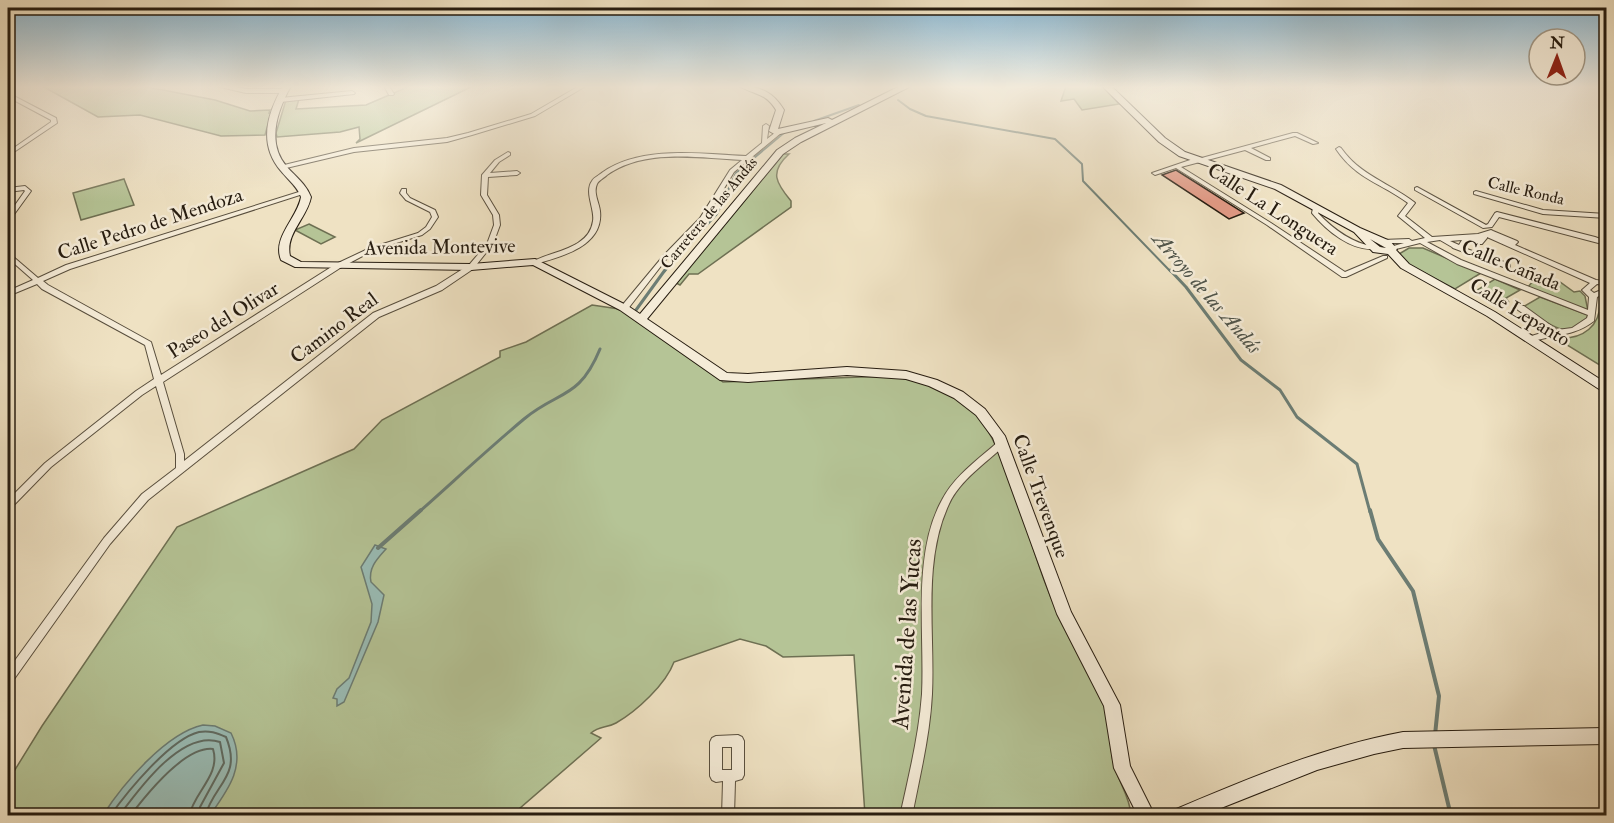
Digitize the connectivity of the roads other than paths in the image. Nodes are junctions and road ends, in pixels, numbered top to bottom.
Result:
1 (52, 124) edge
2 (274, 124) edge
3 (503, 124) edge
4 (776, 124) edge
5 (824, 124) edge
6 (1148, 124) edge
7 (819, 125) junction
8 (774, 130) junction
9 (764, 142) junction
10 (1315, 143) dead end
11 (1245, 148) junction
12 (1339, 149) dead end
13 (8, 153) edge
14 (508, 154) dead end
15 (747, 158) junction
16 (1268, 159) dead end
17 (1197, 161) junction
18 (1176, 166) junction
19 (282, 167) junction
20 (1155, 172) dead end
21 (517, 173) dead end
22 (484, 175) junction
23 (1417, 189) dead end
24 (8, 190) edge
25 (404, 190) dead end
26 (304, 192) junction
27 (1476, 193) dead end
28 (1317, 208) junction
29 (1606, 216) edge
30 (8, 219) edge
31 (1486, 233) junction
32 (1467, 238) joint
33 (1434, 239) junction
34 (1606, 241) edge
35 (1420, 242) junction
36 (1382, 248) junction
37 (8, 255) edge
38 (535, 262) junction
39 (11, 263) edge
40 (338, 266) junction
41 (1508, 266) dead end
42 (471, 267) junction
43 (36, 281) junction
44 (1595, 282) junction
45 (1606, 283) edge
46 (1606, 290) edge
47 (8, 294) edge
48 (1593, 296) junction
49 (624, 308) junction
50 (1521, 308) dead end
51 (1591, 314) junction
52 (641, 319) junction
53 (1556, 333) junction
54 (1531, 339) junction
55 (159, 380) junction
56 (1606, 388) edge
57 (1002, 443) junction
58 (202, 453) junction
59 (180, 454) junction
60 (180, 467) junction
61 (9, 498) edge
62 (8, 678) edge
63 (1606, 736) edge
64 (729, 776) dead end
65 (728, 816) edge
66 (906, 816) edge
67 (1147, 816) edge
68 (1180, 816) edge

1 - 13 street
2 - 19 street
3 - 19 street
4 - 8 street
5 - 7 street, Carretera de las Andás
6 - 17 street, Calle Lepanto
7 - 8 street
7 - 52 street, Carretera de las Andás
8 - 9 street
8 - 9 street
9 - 15 street
10 - 11 street
11 - 16 street
11 - 17 street
12 - 33 street
14 - 22 street
15 - 38 street, Avenida Montevive
15 - 49 street
17 - 18 street, Calle La Longuera
17 - 28 street, Calle Lepanto
18 - 20 street, Calle La Longuera
18 - 36 street, Calle La Longuera
19 - 26 street
21 - 22 street
22 - 42 street, Camino Real
23 - 31 street
24 - 30 street
25 - 40 street, Paseo del Olivar
26 - 40 street, Avenida Montevive
26 - 43 street, Calle Pedro de Mendoza
27 - 29 street, Calle Ronda
28 - 36 street, Calle Lepanto
28 - 36 street, Calle Lepanto
31 - 33 street
31 - 34 street
31 - 44 street
32 - 32 street
33 - 35 street
33 - 41 street
35 - 36 street
35 - 51 street, Calle Cañada
36 - 54 street, Calle Lepanto
37 - 39 street
38 - 42 street, Avenida Montevive
38 - 49 street, Calle Trevenque
39 - 43 street
40 - 42 street, Avenida Montevive
40 - 55 street, Paseo del Olivar
42 - 58 street, Camino Real
43 - 47 street, Calle Pedro de Mendoza
43 - 55 street
44 - 45 street
44 - 48 street
46 - 48 street
48 - 51 street
49 - 52 street, Calle Trevenque
50 - 53 street
51 - 53 street
52 - 57 street, Calle Trevenque
53 - 54 street
54 - 56 street, Calle Lepanto
55 - 59 street
55 - 61 street, Paseo del Olivar
57 - 66 street, Avenida de las Yucas
57 - 67 street, Calle Trevenque
58 - 59 street
58 - 60 street, Camino Real
59 - 60 street
60 - 62 street, Camino Real
63 - 68 street
64 - 65 street

